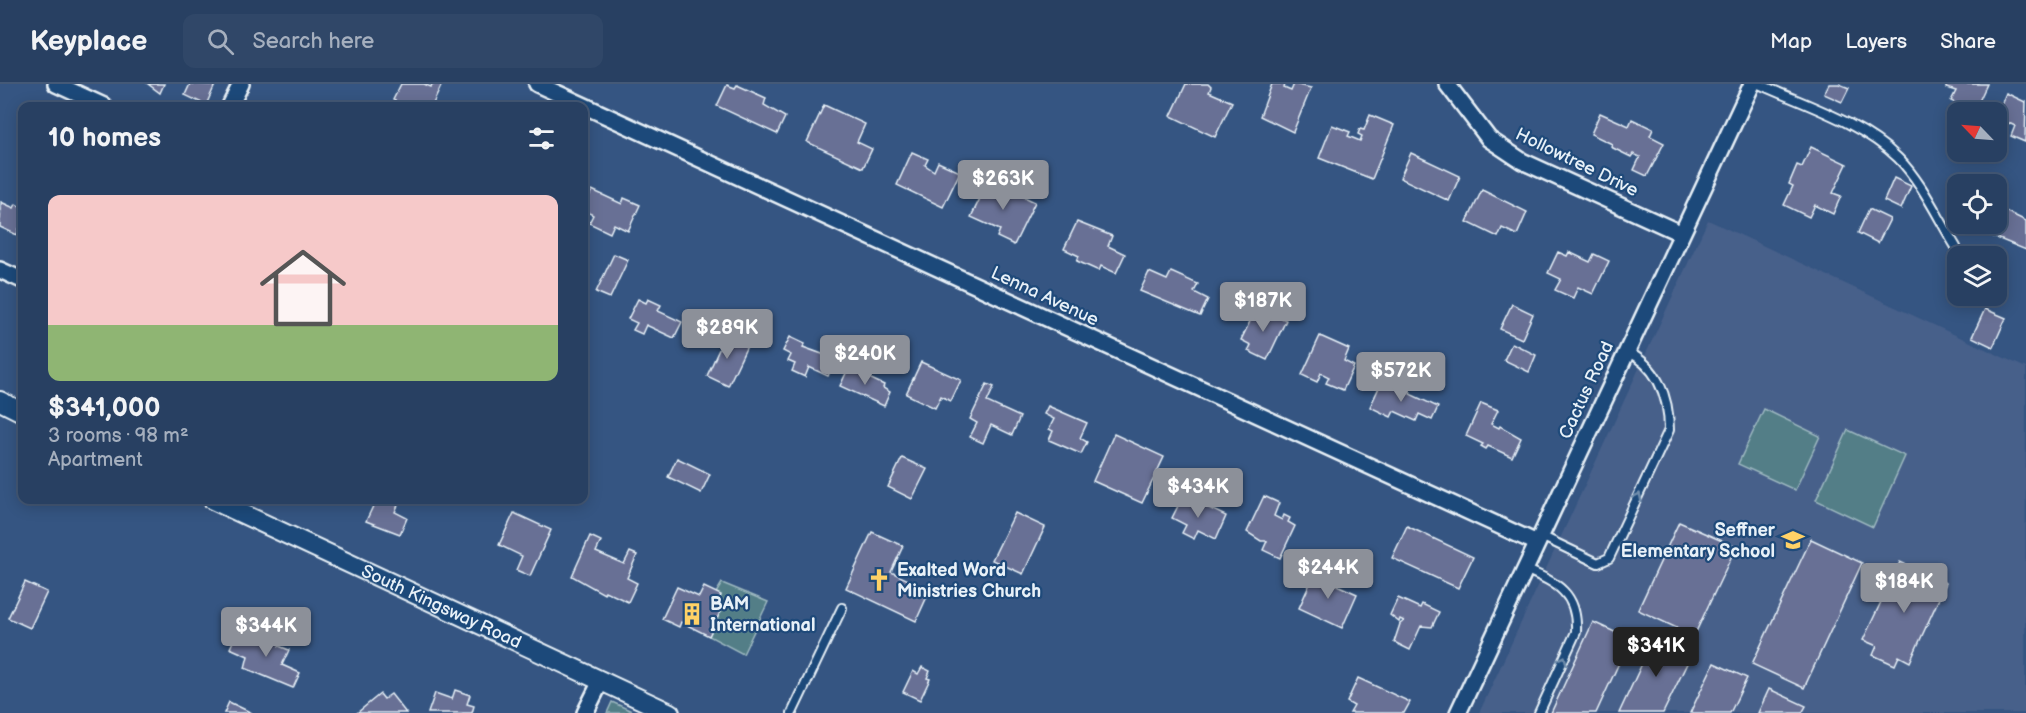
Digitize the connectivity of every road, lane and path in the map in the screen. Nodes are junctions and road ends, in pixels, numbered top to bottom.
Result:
1 (56, 84) edge
2 (241, 84) edge
3 (537, 84) edge
4 (1447, 84) edge
5 (1752, 84) edge
6 (1759, 84) edge
7 (95, 102) edge
8 (232, 102) edge
9 (577, 102) edge
10 (588, 107) edge
11 (1680, 232) junction
12 (1955, 246) edge
13 (0, 270) edge
14 (18, 278) edge
15 (1626, 351) junction
16 (0, 401) edge
17 (18, 410) edge
18 (222, 504) edge
19 (1539, 540) junction
20 (1525, 569) junction
21 (842, 608) dead end
22 (601, 681) junction
23 (585, 713) edge
24 (670, 713) edge
25 (792, 713) edge
26 (1458, 713) edge
27 (1539, 713) edge

1 - 7 street
2 - 8 street
3 - 9 street, Lenna Avenue
4 - 11 street, Hollowtree Drive
5 - 11 street, Cactus Road
6 - 12 lane
10 - 19 street, Lenna Avenue
11 - 15 street, Cactus Road
13 - 14 street
15 - 19 street, Cactus Road
19 -> 15 lane
16 - 17 street
18 - 22 street, South Kingsway Road
19 - 20 street, Cactus Road
20 - 26 street, Cactus Road
27 -> 20 lane
21 - 25 lane
22 - 23 street
22 - 24 street, South Kingsway Road

